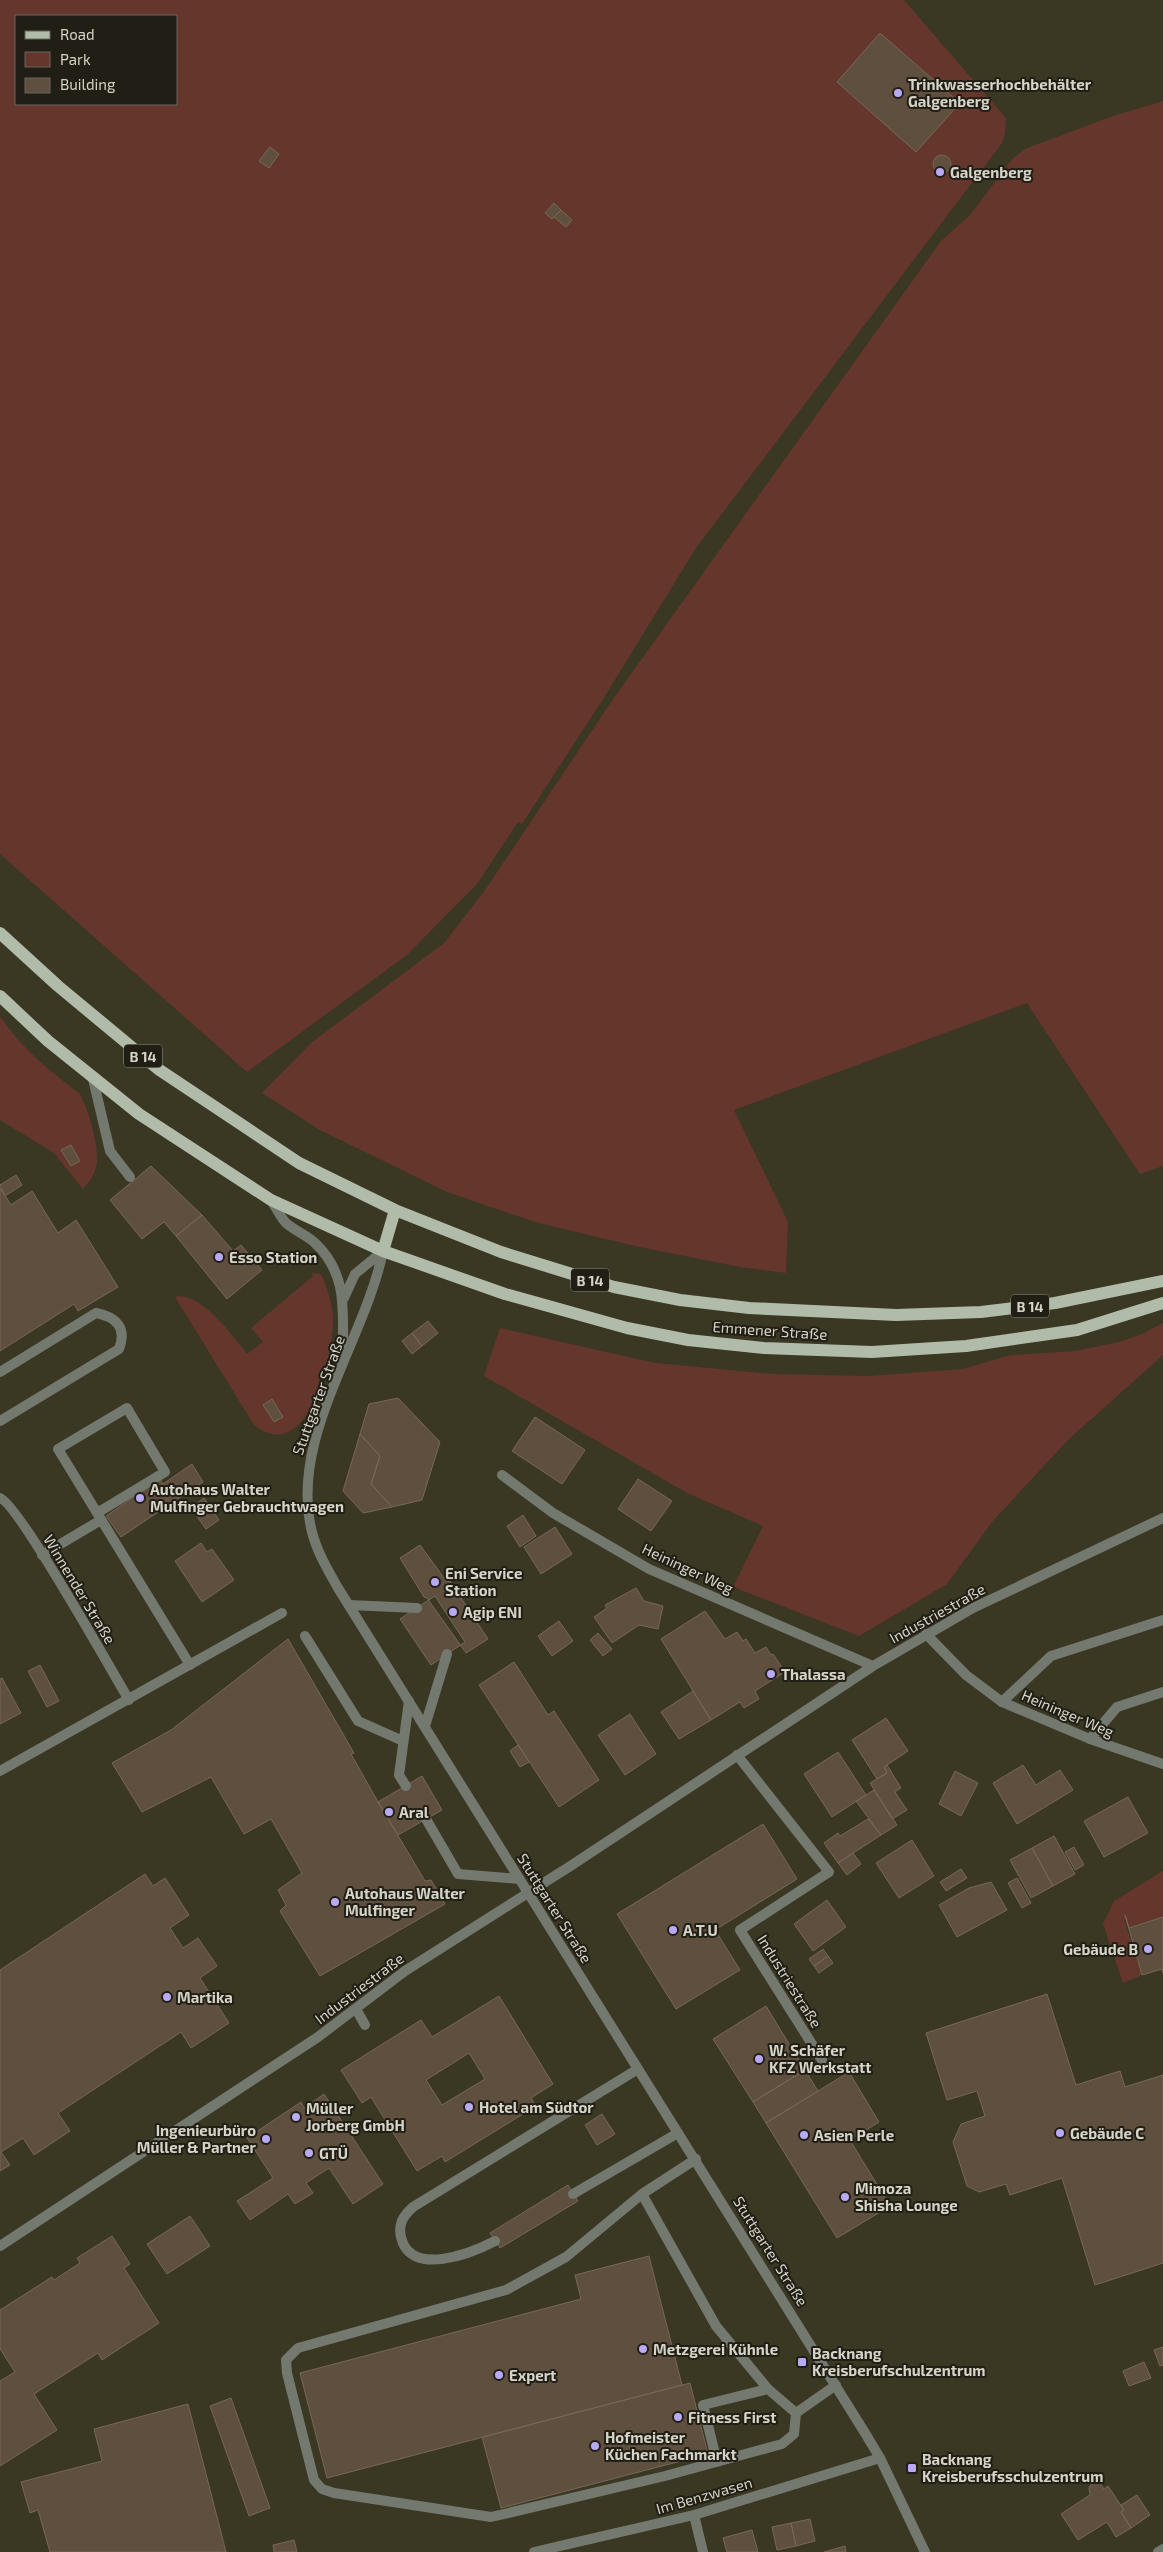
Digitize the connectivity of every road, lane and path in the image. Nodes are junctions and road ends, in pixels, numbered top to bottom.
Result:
1 (0, 933) edge
2 (0, 996) edge
3 (93, 1079) junction
4 (130, 1178) dead end
5 (271, 1200) junction
6 (395, 1210) junction
7 (383, 1251) junction
8 (1163, 1281) edge
9 (344, 1298) junction
10 (1163, 1303) edge
11 (343, 1365) junction
12 (0, 1372) edge
13 (0, 1421) edge
14 (502, 1475) dead end
15 (0, 1498) edge
16 (99, 1516) junction
17 (1163, 1518) edge
18 (42, 1555) junction
19 (349, 1605) junction
20 (417, 1608) dead end
21 (282, 1613) dead end
22 (1163, 1620) edge
23 (926, 1634) junction
24 (304, 1636) dead end
25 (447, 1654) dead end
26 (190, 1666) junction
27 (873, 1666) junction
28 (1163, 1692) edge
29 (129, 1700) junction
30 (409, 1701) junction
31 (1002, 1702) junction
32 (424, 1726) junction
33 (404, 1740) junction
34 (1090, 1740) junction
35 (738, 1755) junction
36 (1163, 1764) edge
37 (0, 1771) edge
38 (406, 1786) dead end
39 (426, 1819) dead end
40 (519, 1878) junction
41 (528, 1893) junction
42 (356, 2008) junction
43 (365, 2025) dead end
44 (822, 2060) dead end
45 (638, 2070) junction
46 (678, 2133) junction
47 (696, 2159) junction
48 (573, 2194) dead end
49 (642, 2194) junction
50 (495, 2241) dead end
51 (0, 2246) edge
52 (836, 2384) junction
53 (768, 2389) junction
54 (796, 2412) junction
55 (880, 2458) junction
56 (717, 2462) junction
57 (694, 2515) junction
58 (1163, 2549) edge
59 (534, 2552) edge
60 (703, 2552) edge
61 (925, 2552) edge
62 (1158, 2552) edge

1 - 6 main road, B 14
2 - 3 main road, B 14
3 - 4 street
3 - 5 main road, B 14
5 - 7 main road, B 14
5 - 9 street
6 - 7 main road
6 - 8 main road, Emmener Straße / B 14
7 - 9 street
7 - 10 main road, Emmener Straße / B 14
7 - 11 street, Stuttgarter Straße
9 - 11 street
11 - 19 street, Stuttgarter Straße
12 - 13 street
14 - 27 street, Heininger Weg
15 - 18 street, Winnender Straße
16 - 16 street
16 - 18 street
16 - 26 street
17 - 23 street, Industriestraße
18 - 29 street, Winnender Straße
19 - 20 street
19 - 30 street, Stuttgarter Straße
21 - 26 street
22 - 31 street
23 - 27 street, Industriestraße
23 - 31 street, Heininger Weg
24 - 33 street
25 - 32 street
26 - 29 street
27 - 35 street, Industriestraße
28 - 34 street
29 - 37 street
30 - 32 street, Stuttgarter Straße
30 - 33 street
31 - 34 street, Heininger Weg
32 - 40 street, Stuttgarter Straße
33 - 38 street
34 - 36 street, Heininger Weg
35 - 41 street, Industriestraße
35 - 44 street, Industriestraße
39 - 40 street
40 - 41 street, Stuttgarter Straße
41 - 42 street, Industriestraße
41 - 45 street, Stuttgarter Straße
42 - 43 street
42 - 51 street, Industriestraße
45 - 46 street, Stuttgarter Straße
45 - 50 street
46 - 47 street, Stuttgarter Straße
46 - 48 street
47 - 49 street
47 - 52 street, Stuttgarter Straße
49 - 53 street
49 - 56 street
52 - 54 street
52 - 55 street, Stuttgarter Straße
53 - 54 street
53 - 56 street
54 - 56 street
55 - 57 street, Im Benzwasen
55 - 61 street, Stuttgarter Straße
57 - 59 street, Im Benzwasen
57 - 60 street
58 - 62 street

